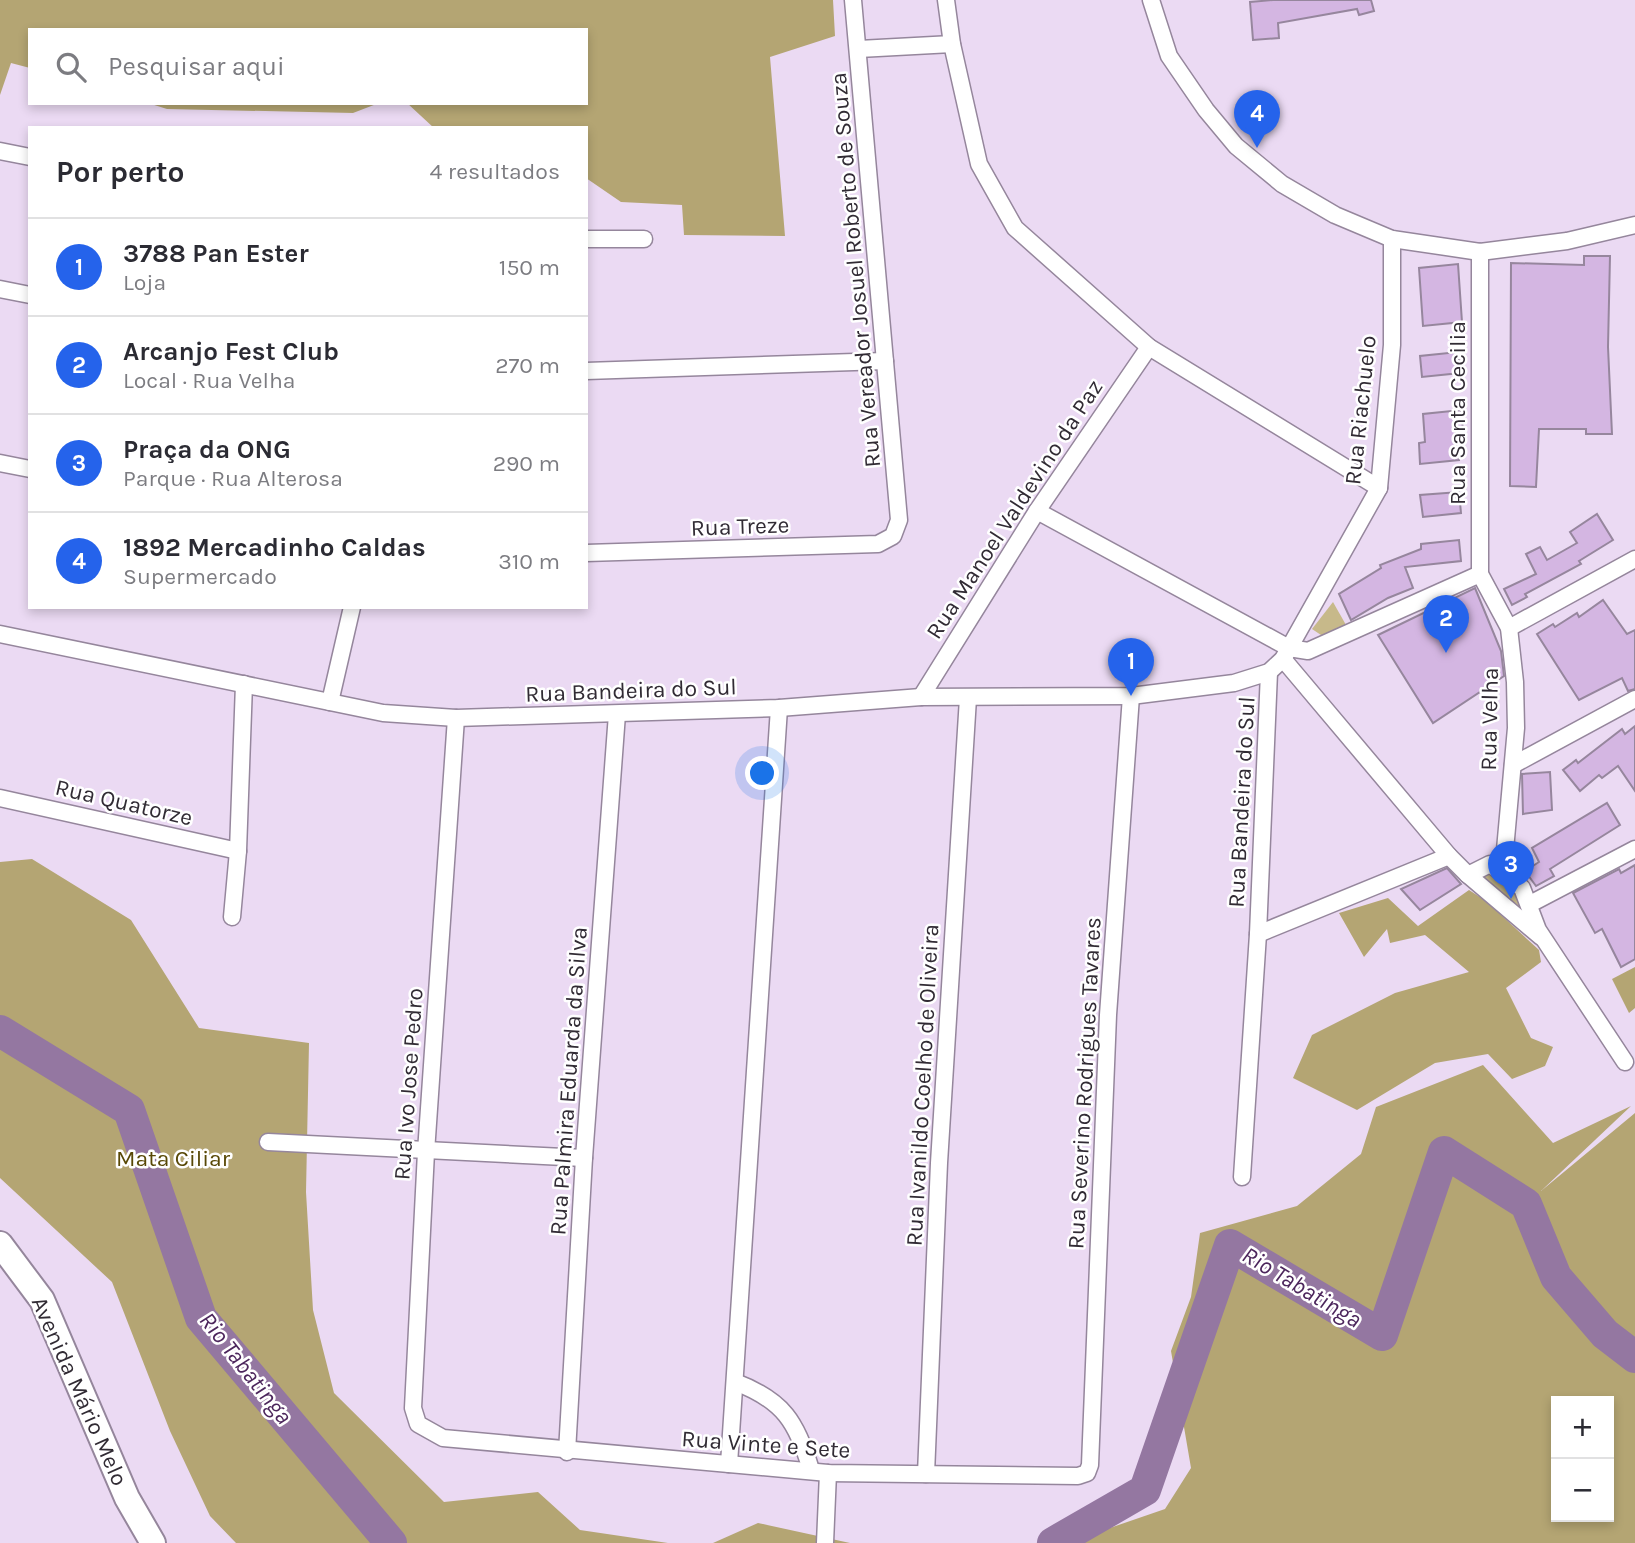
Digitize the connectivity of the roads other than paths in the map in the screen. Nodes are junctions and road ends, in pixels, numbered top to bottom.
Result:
1 (853, 0) edge
2 (946, 0) edge
3 (1151, 0) edge
4 (953, 44) junction
5 (859, 49) junction
6 (0, 151) edge
7 (28, 157) edge
8 (1635, 225) edge
9 (588, 239) edge
10 (644, 239) dead end
11 (1392, 239) junction
12 (1480, 252) junction
13 (0, 289) edge
14 (28, 295) edge
15 (1149, 348) junction
16 (885, 361) junction
17 (588, 371) edge
18 (0, 463) edge
19 (28, 469) edge
20 (1379, 488) junction
21 (1037, 511) junction
22 (893, 536) joint
23 (588, 553) edge
24 (1635, 559) edge
25 (1480, 574) junction
26 (352, 609) edge
27 (1509, 628) junction
28 (0, 634) edge
29 (1286, 653) junction
30 (1269, 672) junction
31 (244, 684) junction
32 (1131, 696) junction
33 (921, 698) junction
34 (968, 698) junction
35 (1635, 699) edge
36 (330, 702) junction
37 (779, 708) junction
38 (617, 714) junction
39 (456, 718) junction
40 (1513, 765) junction
41 (0, 798) edge
42 (1635, 849) edge
43 (238, 851) junction
44 (1449, 856) junction
45 (1503, 872) junction
46 (1468, 875) junction
47 (1530, 904) junction
48 (232, 917) dead end
49 (1258, 934) junction
50 (1545, 940) junction
51 (1625, 1062) dead end
52 (268, 1142) dead end
53 (426, 1152) junction
54 (584, 1158) junction
55 (1242, 1177) dead end
56 (0, 1244) edge
57 (735, 1382) junction
58 (443, 1438) joint
59 (567, 1452) junction
60 (729, 1464) junction
61 (811, 1470) junction
62 (1087, 1472) joint
63 (828, 1473) junction
64 (926, 1474) junction
65 (153, 1543) edge
66 (825, 1543) edge

1 - 5 street, Rua Vereador Josuel Roberto de Souza
2 - 4 street
3 - 11 street
4 - 5 street
4 - 15 street
5 - 16 street, Rua Vereador Josuel Roberto de Souza
6 - 7 street
8 - 12 street
9 - 10 street
11 - 12 street
11 - 20 street, Rua Riachuelo
12 - 25 street, Rua Santa Cecilia
13 - 14 street
15 - 20 street
15 - 21 street, Rua Manoel Valdevino da Paz
16 - 17 street
16 - 22 street, Rua Vereador Josuel Roberto de Souza
18 - 19 street
20 - 29 street, Rua Riachuelo
21 - 29 street
21 - 33 street, Rua Manoel Valdevino da Paz
22 - 23 street, Rua Treze
24 - 27 street
25 - 27 street, Rua Velha
25 - 29 street
26 - 36 street
27 - 40 street, Rua Velha
28 - 31 street, Rua Bandeira do Sul
29 - 30 street, Rua Bandeira do Sul
29 - 44 street
30 - 32 street, Rua Bandeira do Sul
30 - 49 street, Rua Bandeira do Sul
31 - 36 street, Rua Bandeira do Sul
31 - 43 street
32 - 34 street, Rua Bandeira do Sul
32 - 62 street, Rua Severino Rodrigues Tavares
33 - 34 street, Rua Bandeira do Sul
33 - 37 street, Rua Bandeira do Sul
34 - 64 street, Rua Ivanildo Coelho de Oliveira
35 - 40 street
36 - 39 street, Rua Bandeira do Sul
37 - 38 street, Rua Bandeira do Sul
37 - 57 street
38 - 39 street, Rua Bandeira do Sul
38 - 54 street, Rua Palmira Eduarda da Silva
39 - 53 street, Rua Ivo Jose Pedro
40 - 45 street, Rua Velha
41 - 43 street, Rua Quatorze
42 - 47 street
43 - 48 street
44 - 46 street
44 - 49 street, Rua Bandeira do Sul
45 - 46 street
45 - 47 street
46 - 50 street
47 - 50 street
49 - 55 street, Rua Bandeira do Sul
50 - 51 street
52 - 53 street
53 - 54 street
53 - 58 street, Rua Ivo Jose Pedro
54 - 59 street, Rua Palmira Eduarda da Silva
56 - 65 main road, Avenida Mário Melo
57 - 60 street
57 - 61 street
58 - 59 street, Rua Vinte e Sete
59 - 60 street, Rua Vinte e Sete
60 - 61 street, Rua Vinte e Sete
61 - 63 street, Rua Vinte e Sete
62 - 64 street, Rua Vinte e Sete
63 - 64 street, Rua Vinte e Sete
63 - 66 street

